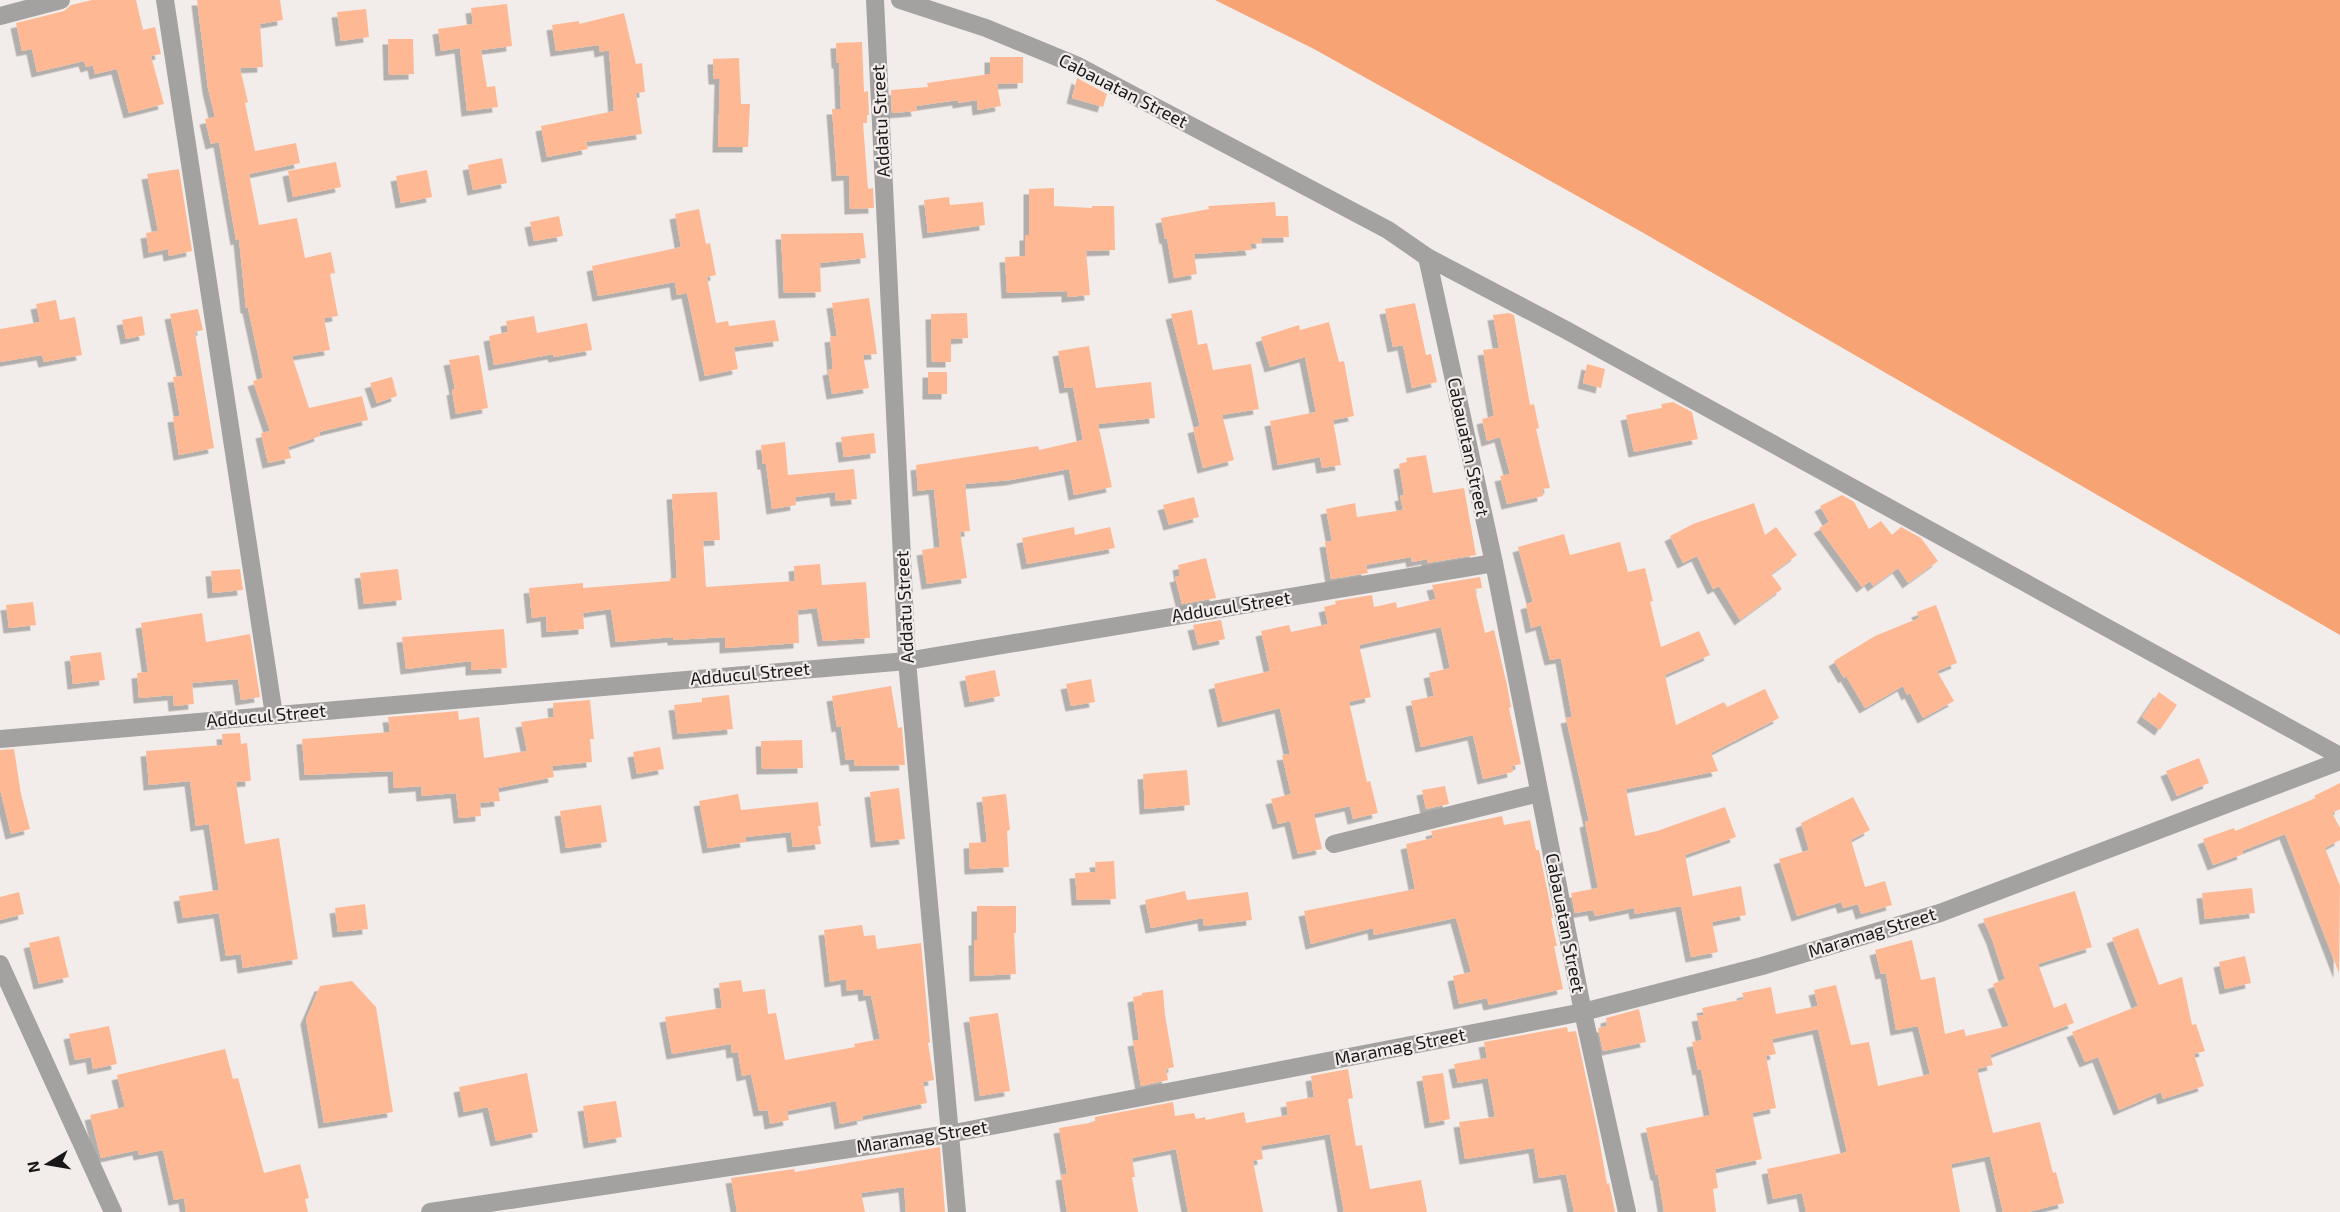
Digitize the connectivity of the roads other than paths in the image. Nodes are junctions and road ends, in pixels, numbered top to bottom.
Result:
1 (61, 0) edge
2 (165, 0) edge
3 (875, 0) edge
4 (900, 0) edge
5 (0, 16) edge
6 (1426, 257) junction
7 (1494, 563) junction
8 (907, 661) junction
9 (273, 715) junction
10 (0, 739) edge
11 (2340, 756) edge
12 (2340, 761) edge
13 (1539, 793) junction
14 (1334, 844) dead end
15 (0, 964) edge
16 (1583, 1012) junction
17 (949, 1134) junction
18 (113, 1212) edge
19 (430, 1212) edge
20 (957, 1212) edge
21 (1627, 1212) edge

1 - 5 street
2 - 9 street
3 - 8 street, Addatu Street
4 - 6 street, Cabauatan Street
6 - 7 street, Cabauatan Street
6 - 11 street
7 - 8 street, Adducul Street
7 - 13 street, Cabauatan Street
8 - 9 street, Adducul Street
8 - 17 street, Addatu Street
9 - 10 street, Adducul Street
12 - 16 street, Maramag Street
13 - 14 street
13 - 16 street, Cabauatan Street
15 - 18 street
16 - 17 street, Maramag Street
16 - 21 street, Cabauatan Street
17 - 19 street, Maramag Street
17 - 20 street, Addatu Street

